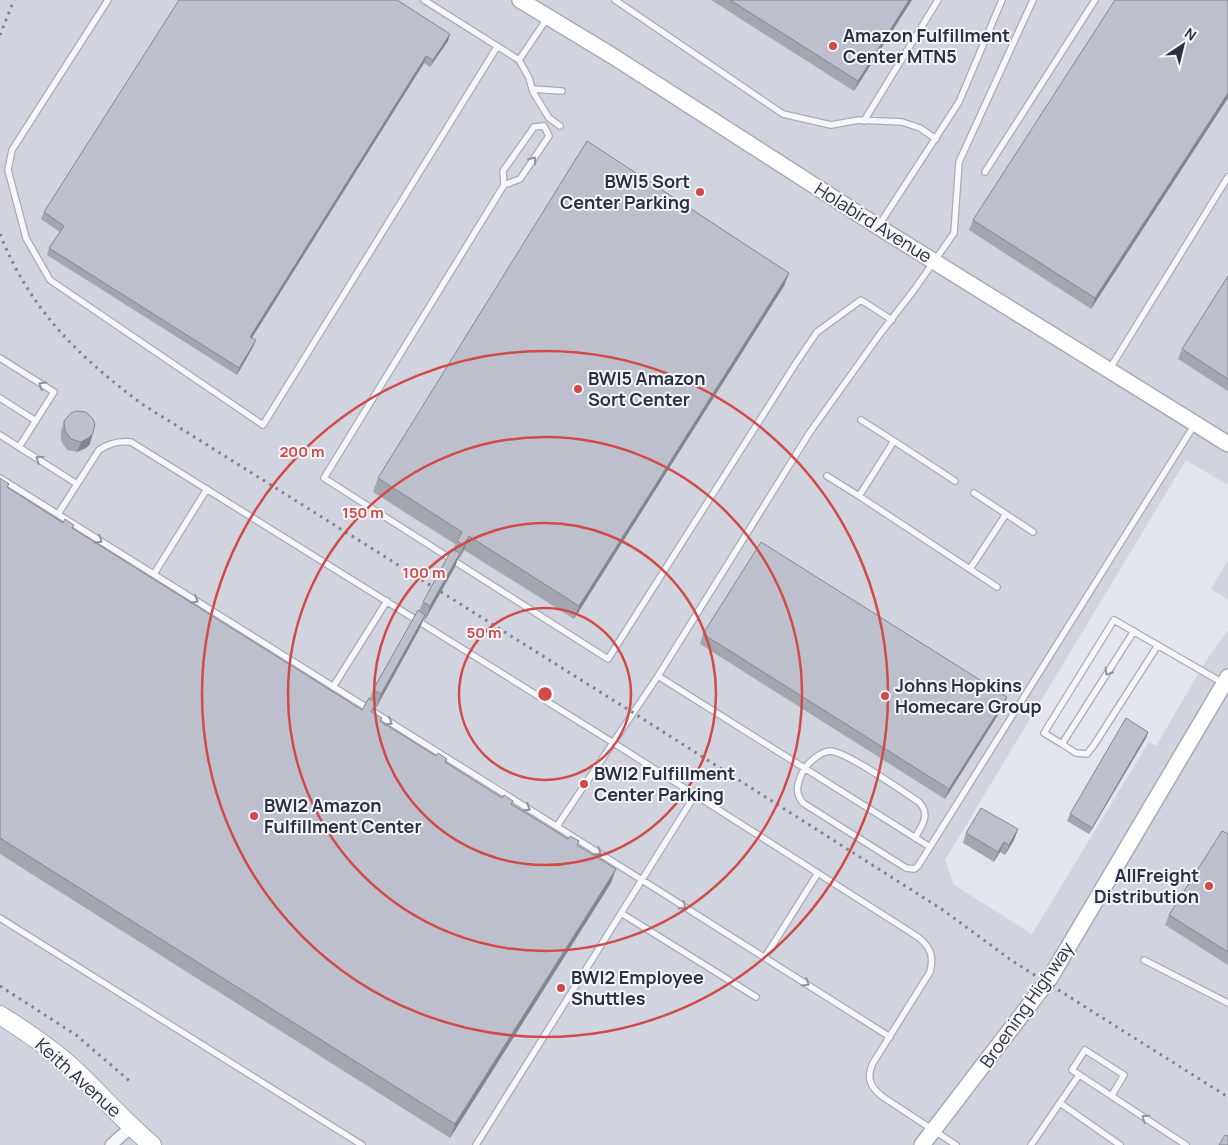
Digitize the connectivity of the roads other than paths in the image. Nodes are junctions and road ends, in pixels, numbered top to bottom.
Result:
1 (108, 0) edge
2 (424, 0) edge
3 (520, 0) edge
4 (615, 0) edge
5 (938, 0) edge
6 (1002, 0) edge
7 (1032, 0) edge
8 (1095, 0) edge
9 (548, 17) junction
10 (496, 46) junction
11 (518, 60) junction
12 (532, 89) junction
13 (562, 91) dead end
14 (549, 118) junction
15 (864, 120) junction
16 (544, 126) junction
17 (560, 126) dead end
18 (936, 139) junction
19 (985, 172) dead end
20 (1228, 177) edge
21 (504, 185) junction
22 (878, 226) junction
23 (934, 261) junction
24 (892, 320) junction
25 (0, 358) edge
26 (1109, 370) junction
27 (0, 398) edge
28 (861, 420) dead end
29 (36, 421) junction
30 (1195, 424) junction
31 (0, 435) edge
32 (894, 441) junction
33 (1228, 444) edge
34 (19, 447) junction
35 (1228, 452) edge
36 (827, 476) dead end
37 (0, 478) edge
38 (955, 481) dead end
39 (77, 484) junction
40 (207, 489) junction
41 (974, 493) dead end
42 (858, 496) junction
43 (58, 514) junction
44 (1006, 514) junction
45 (1033, 532) dead end
46 (970, 570) junction
47 (154, 574) junction
48 (997, 587) dead end
49 (387, 601) junction
50 (1134, 631) junction
51 (1158, 645) junction
52 (658, 676) junction
53 (1226, 678) edge
54 (333, 687) junction
55 (612, 742) junction
56 (1062, 744) junction
57 (804, 769) junction
58 (695, 795) junction
59 (557, 826) junction
60 (915, 838) junction
61 (930, 847) junction
62 (818, 873) junction
63 (642, 880) junction
64 (621, 913) junction
65 (0, 918) edge
66 (765, 957) junction
67 (1144, 960) dead end
68 (756, 997) dead end
69 (1228, 1003) edge
70 (0, 1015) edge
71 (890, 1036) junction
72 (1079, 1075) junction
73 (1112, 1095) junction
74 (1060, 1103) junction
75 (131, 1128) junction
76 (934, 1130) junction
77 (111, 1145) edge
78 (152, 1145) edge
79 (362, 1145) edge
80 (476, 1145) edge
81 (922, 1145) edge
82 (956, 1145) edge
83 (1031, 1145) edge
84 (1120, 1145) edge
85 (1186, 1145) edge

1 - 10 lane
2 - 10 lane
3 - 9 main road, Holabird Avenue
4 - 15 lane
5 - 15 lane
6 - 18 lane
7 - 23 lane
8 - 19 lane
9 - 11 lane
9 - 22 main road, Holabird Avenue
10 - 11 lane
11 - 12 lane
12 - 13 lane
12 - 14 lane
14 - 16 lane
14 - 17 lane
15 - 18 lane
16 - 21 lane
21 -> 16 lane
18 - 22 lane
20 - 26 lane
21 - 24 lane
22 - 23 main road, Holabird Avenue
23 - 24 lane
23 - 26 main road, Holabird Avenue
24 - 52 lane
29 -> 25 lane
26 - 30 main road, Holabird Avenue
27 - 29 lane
28 - 32 lane
29 - 34 lane
30 - 33 main road, Holabird Avenue
30 - 35 main road
30 - 61 lane
31 - 34 lane
32 - 38 lane
32 - 42 lane
39 -> 34 lane
36 - 42 lane
37 - 43 lane
39 - 40 lane
39 - 43 lane
40 - 47 lane
40 - 49 lane
41 - 44 lane
42 - 46 lane
43 -> 47 lane
44 - 45 lane
44 - 46 lane
46 - 48 lane
47 -> 54 lane
49 - 54 lane
49 - 55 lane
50 - 51 lane
50 -> 56 lane
50 - 56 lane
51 - 53 lane
51 - 56 lane
52 - 55 lane
52 - 57 lane
53 - 76 main road, Broening Highway
54 -> 59 lane
55 - 58 lane
55 - 59 lane
57 - 60 lane
57 - 60 lane
57 - 61 lane
58 - 62 lane
58 - 63 lane
59 -> 63 lane
60 - 61 lane
62 - 66 lane
62 - 71 lane
63 - 64 lane
63 -> 66 lane
64 - 68 lane
64 - 80 lane
65 - 79 lane
66 -> 71 lane
67 - 69 lane
70 - 75 main road, Keith Avenue
71 - 76 lane
72 - 73 lane
72 - 73 lane
72 - 74 lane
85 -> 73 lane
74 - 83 lane
74 - 84 lane
75 - 77 street
75 - 78 main road, Keith Avenue
76 - 81 main road, Broening Highway
76 - 82 lane

